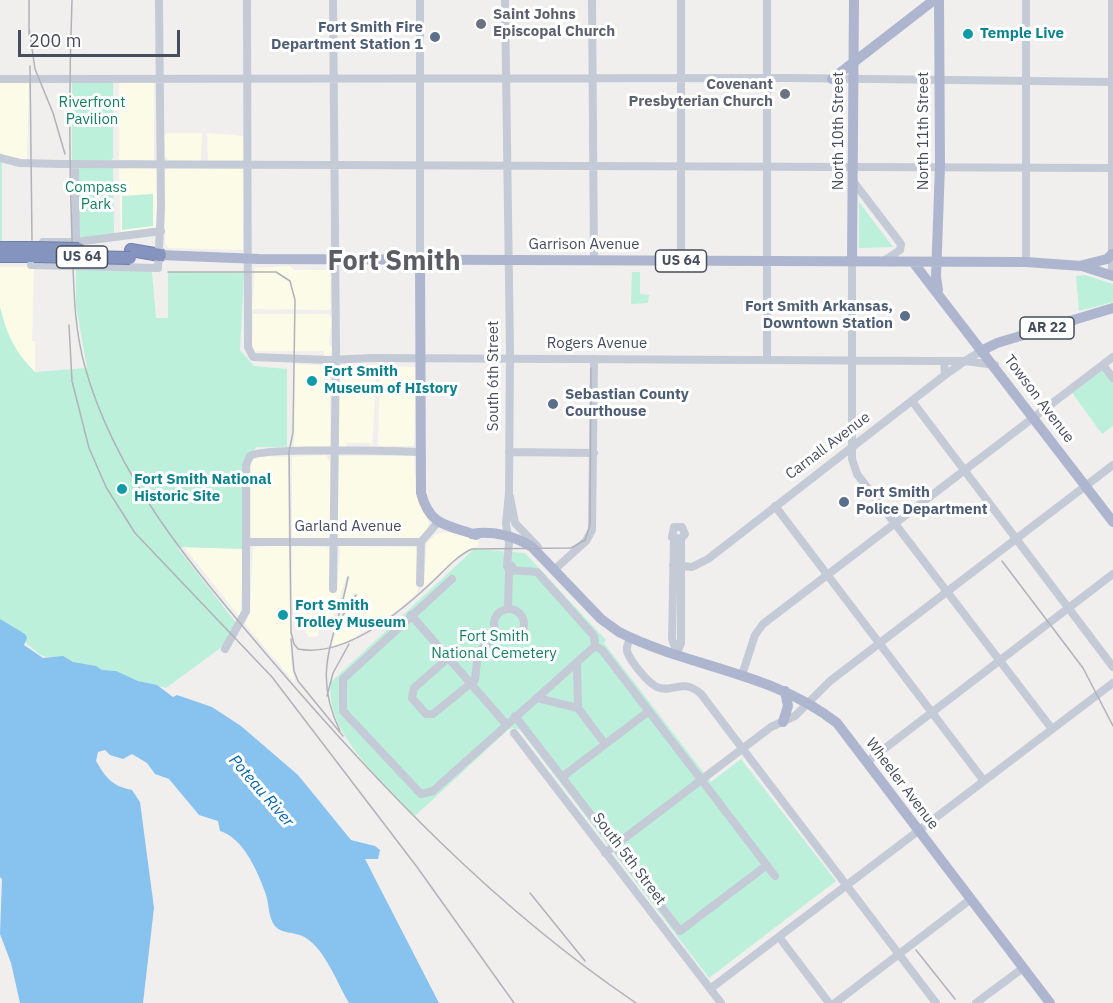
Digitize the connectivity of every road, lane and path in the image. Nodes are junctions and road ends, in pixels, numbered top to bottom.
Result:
1 (159, 0) edge
2 (247, 0) edge
3 (333, 0) edge
4 (420, 0) edge
5 (505, 0) edge
6 (592, 0) edge
7 (681, 0) edge
8 (767, 0) edge
9 (854, 0) edge
10 (934, 0) edge
11 (939, 0) edge
12 (1026, 0) edge
13 (1112, 0) edge
14 (854, 62) junction
15 (4, 75) edge
16 (160, 77) junction
17 (248, 78) junction
18 (334, 78) junction
19 (420, 78) junction
20 (768, 78) junction
21 (507, 79) junction
22 (593, 79) junction
23 (682, 79) junction
24 (832, 79) junction
25 (854, 79) junction
26 (940, 80) junction
27 (1026, 81) junction
28 (1113, 82) edge
29 (0, 158) edge
30 (75, 164) junction
31 (161, 164) junction
32 (247, 164) junction
33 (420, 164) junction
34 (334, 165) junction
35 (506, 165) junction
36 (594, 165) junction
37 (681, 166) junction
38 (767, 166) junction
39 (854, 166) junction
40 (940, 166) junction
41 (1026, 168) junction
42 (1112, 168) edge
43 (853, 181) junction
44 (160, 231) junction
45 (76, 242) junction
46 (0, 243) edge
47 (0, 248) edge
48 (131, 254) junction
49 (1112, 254) edge
50 (0, 256) edge
51 (249, 258) junction
52 (335, 259) junction
53 (420, 259) junction
54 (509, 260) junction
55 (594, 261) junction
56 (681, 261) junction
57 (766, 261) junction
58 (884, 261) junction
59 (913, 261) junction
60 (159, 262) junction
61 (852, 262) junction
62 (938, 262) junction
63 (1026, 262) junction
64 (31, 264) dead end
65 (76, 265) junction
66 (1082, 266) junction
67 (1113, 276) edge
68 (940, 296) junction
69 (1113, 308) edge
70 (983, 350) junction
71 (1113, 357) edge
72 (420, 358) junction
73 (335, 359) junction
74 (510, 359) junction
75 (594, 359) junction
76 (766, 360) junction
77 (851, 360) junction
78 (944, 361) junction
79 (964, 361) junction
80 (995, 365) junction
81 (1103, 365) junction
82 (945, 375) junction
83 (1113, 378) edge
84 (912, 401) junction
85 (1034, 418) junction
86 (853, 446) junction
87 (334, 451) junction
88 (420, 452) junction
89 (509, 452) junction
90 (594, 453) junction
91 (1113, 465) edge
92 (964, 471) junction
93 (1086, 486) junction
94 (509, 493) junction
95 (775, 506) junction
96 (506, 521) junction
97 (438, 522) junction
98 (1113, 522) edge
99 (896, 523) junction
100 (491, 532) junction
101 (472, 534) junction
102 (1017, 539) junction
103 (247, 542) junction
104 (333, 542) junction
105 (421, 542) junction
106 (515, 542) junction
107 (545, 560) junction
108 (673, 565) junction
109 (682, 567) junction
110 (509, 570) junction
111 (554, 570) junction
112 (1113, 574) edge
113 (827, 575) junction
114 (452, 579) dead end
115 (420, 583) dead end
116 (333, 589) dead end
117 (948, 592) junction
118 (1068, 608) junction
119 (508, 609) junction
120 (411, 615) junction
121 (498, 634) junction
122 (630, 638) junction
123 (880, 644) junction
124 (595, 646) junction
125 (225, 649) dead end
126 (478, 652) junction
127 (677, 653) junction
128 (448, 658) junction
129 (1000, 660) junction
130 (577, 662) junction
131 (1113, 667) edge
132 (742, 675) junction
133 (471, 683) junction
134 (1113, 683) edge
135 (785, 691) junction
136 (537, 698) junction
137 (808, 702) junction
138 (578, 708) junction
139 (649, 711) junction
140 (932, 712) junction
141 (515, 716) junction
142 (783, 722) junction
143 (506, 724) junction
144 (1052, 729) junction
145 (514, 733) dead end
146 (605, 744) junction
147 (743, 748) junction
148 (867, 762) junction
149 (562, 777) junction
150 (701, 779) junction
151 (984, 781) junction
152 (918, 830) junction
153 (614, 845) junction
154 (605, 853) junction
155 (767, 865) junction
156 (775, 876) dead end
157 (847, 885) junction
158 (970, 899) junction
159 (779, 937) junction
160 (900, 954) junction
161 (1023, 968) junction
162 (710, 989) junction
163 (721, 1003) edge
164 (829, 1003) edge
165 (835, 1003) edge
166 (936, 1003) edge
167 (976, 1003) edge
168 (1050, 1003) edge

1 - 16 street
2 - 17 street
3 - 18 street
4 - 19 street
5 - 21 street, South 6th Street
6 - 22 street
7 - 23 street
8 - 20 street
9 - 14 main road, North 10th Street
10 - 14 main road
11 - 26 main road, North 11th Street
12 - 27 street
13 - 28 street
14 - 24 main road
14 - 25 main road, North 10th Street
15 - 16 street
16 - 17 street
16 - 31 street
17 - 18 street
17 - 32 street
18 - 19 street
18 - 34 street
19 - 21 street
19 - 33 street
20 - 23 street
20 - 24 street
20 - 38 street
21 - 22 street
21 - 35 street, South 6th Street
22 - 23 street
22 - 36 street
23 - 37 street
24 - 25 street
25 - 26 street
25 - 39 main road, North 10th Street
26 - 27 street
26 - 40 main road, North 11th Street
27 - 28 street
27 - 41 street
28 - 42 street
29 - 30 street
30 - 31 street
30 - 45 street
31 - 32 street
31 - 44 street
32 - 34 street
32 - 51 street
33 - 34 street
33 - 35 street
33 - 53 street
34 - 52 street
35 - 36 street
35 - 54 street, South 6th Street
36 - 37 street
36 - 55 street
37 - 38 street
37 - 56 street
38 - 39 street
38 - 57 street
39 - 40 street
39 - 43 main road, North 10th Street
40 - 41 street
40 - 62 main road, North 11th Street
41 - 42 street
41 - 63 street
42 - 49 street
43 - 58 street
43 - 61 main road, North 10th Street
44 - 45 street
44 - 60 street
45 - 46 street
45 - 65 street
47 - 48 highway, US 64, bridge
48 - 50 highway, US 64, bridge
48 - 60 highway, Garrison Avenue / US 64
49 - 66 main road
49 - 67 street
51 - 52 main road, Garrison Avenue / US 64
51 - 60 main road, Garrison Avenue / US 64
51 - 73 street, Rogers Avenue
52 - 53 main road, Garrison Avenue / US 64
52 - 73 street
53 - 54 main road, Garrison Avenue / US 64
53 - 72 main road
54 - 55 main road, Garrison Avenue / US 64
54 - 74 street, South 6th Street
55 - 56 main road, Garrison Avenue / US 64
56 - 57 main road, Garrison Avenue / US 64
57 - 61 main road, Garrison Avenue / US 64
57 - 76 street
58 - 59 main road, Garrison Avenue / US 64
58 - 61 main road, Garrison Avenue / US 64
59 - 62 main road, Garrison Avenue / US 64
59 - 68 main road, Towson Avenue
60 - 65 street
61 - 77 street
62 - 63 main road, Garrison Avenue
62 - 68 main road
63 - 66 main road, Garrison Avenue
64 - 65 street
66 - 67 main road, Garrison Avenue
68 - 70 main road, Towson Avenue
69 - 70 main road, AR 22
70 - 79 street
70 - 80 main road, Towson Avenue
71 - 81 street
72 - 73 street, Rogers Avenue
72 - 74 street, Rogers Avenue
72 - 88 main road
73 - 87 street
74 - 75 street, Rogers Avenue
74 - 89 street, South 6th Street
75 - 76 street, Rogers Avenue
75 - 90 street
76 - 77 street, Rogers Avenue
77 - 78 street, Rogers Avenue
77 - 86 street
78 - 79 street
78 - 82 street
79 - 80 street
79 - 82 street, Carnall Avenue
80 - 85 main road, Towson Avenue
81 - 83 street
81 - 85 street
82 - 84 street, Carnall Avenue
84 - 86 street, Carnall Avenue
84 - 92 street
85 - 92 street
85 - 93 main road, Towson Avenue
86 - 95 street, Carnall Avenue
86 - 99 street
87 - 88 street
87 - 103 street
87 - 104 street
88 - 97 main road
89 - 90 street
89 - 94 street, South 6th Street
90 - 111 street
91 - 93 street
92 - 99 street
92 - 102 street
93 - 98 main road, Towson Avenue
93 - 102 street
94 - 96 street, South 6th Street
94 - 107 street, South 6th Street
95 - 109 street, Carnall Avenue
95 - 113 street
96 - 100 street
96 - 106 street
96 - 106 street, South 6th Street
97 - 101 main road
97 - 105 street, Garland Avenue
99 - 113 street
99 - 117 street
100 - 101 main road
100 - 106 main road
101 - 106 main road
102 - 117 street
102 - 118 street
103 - 104 street, Garland Avenue
103 - 125 street
104 - 105 street, Garland Avenue
104 - 116 street
105 - 115 street
106 - 107 main road
106 - 110 street, South 6th Street
107 - 111 main road, South 6th Street
108 - 109 street
108 - 109 street
108 - 127 street
109 - 127 street
110 - 119 street, South 6th Street
110 - 124 street
111 - 122 main road, South 6th Street
112 - 118 street
113 - 123 street
113 - 132 street
114 - 120 street
117 - 123 street
117 - 129 street
118 - 129 street
118 - 131 street
119 - 121 street
119 - 121 street
120 - 128 street
120 - 143 street
121 - 126 street
122 - 127 main road
122 - 147 street
123 - 137 street
123 - 140 street
124 - 130 street
124 - 139 street
126 - 128 street
126 - 133 street
127 - 132 main road, Wheeler Avenue
128 - 133 street
128 - 133 street
129 - 140 street
129 - 144 street
130 - 136 street
130 - 138 street
132 - 135 main road, Wheeler Avenue
133 - 143 street
134 - 144 street
135 - 137 main road, Wheeler Avenue
135 - 142 main road
136 - 138 street
136 - 141 street
137 - 142 street
137 - 148 main road, Wheeler Avenue
138 - 146 street
139 - 146 street
139 - 150 street
140 - 148 street
140 - 151 street
141 - 143 street
141 - 149 street
142 - 147 street
144 - 151 street
145 - 154 street, South 5th Street
146 - 149 street
147 - 150 street
147 - 157 street
148 - 152 main road, Wheeler Avenue
149 - 153 street
150 - 153 street
150 - 155 street
151 - 152 street
152 - 157 street
152 - 158 main road, Wheeler Avenue
153 - 154 street
153 - 155 street
154 - 162 street, South 5th Street
155 - 156 street
157 - 159 street
157 - 160 street
158 - 160 street
158 - 161 main road, Wheeler Avenue
159 - 162 street
159 - 164 street
160 - 165 street
160 - 166 street
161 - 167 street
161 - 168 main road, Wheeler Avenue
162 - 163 street, South 5th Street

